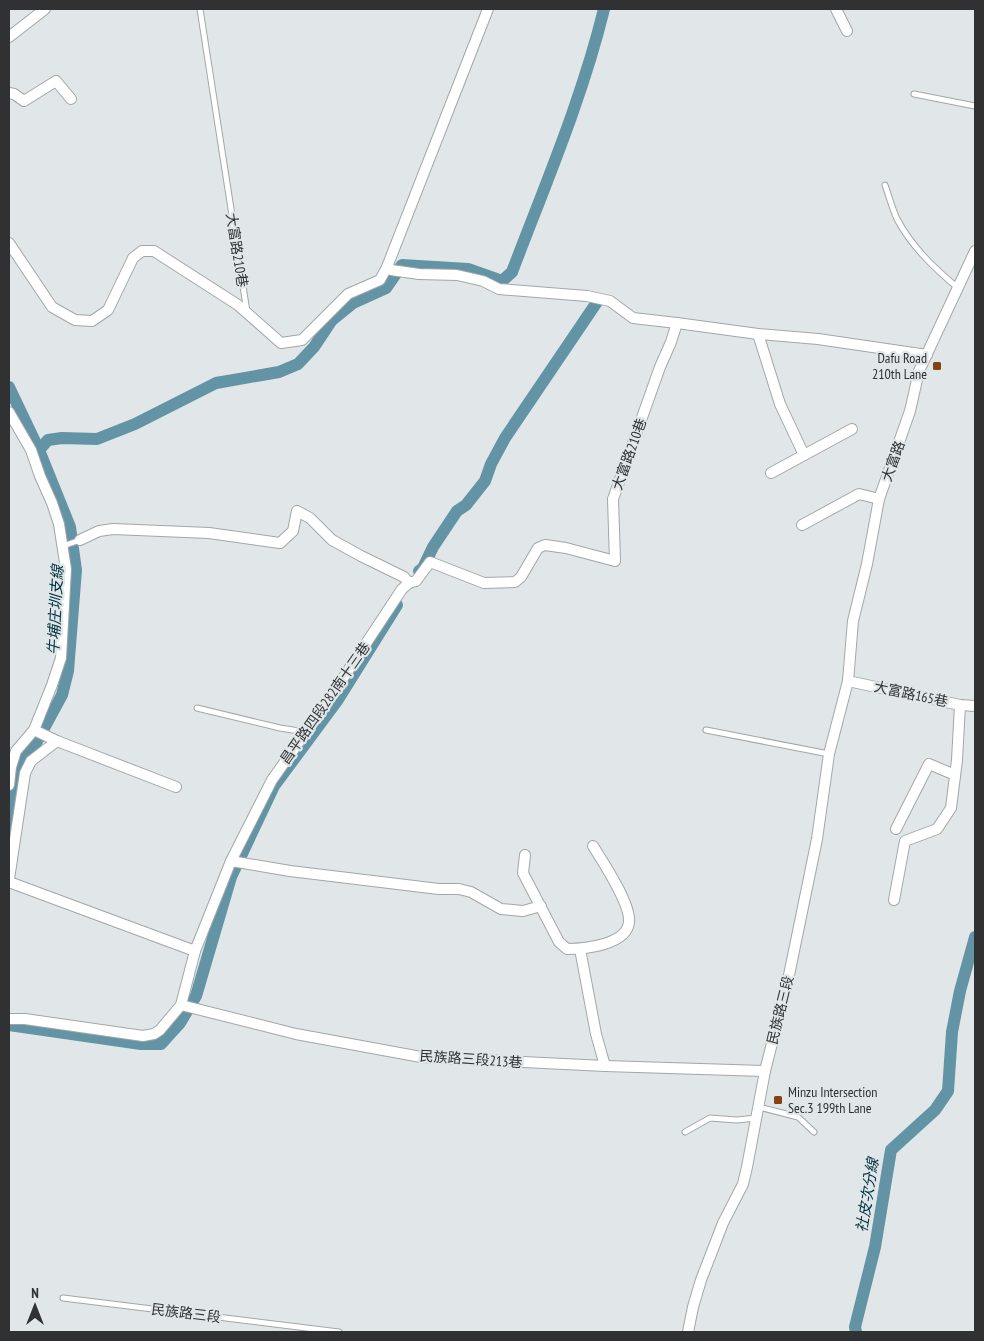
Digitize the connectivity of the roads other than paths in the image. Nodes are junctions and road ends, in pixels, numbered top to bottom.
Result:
1 (45, 9) edge
2 (200, 9) edge
3 (488, 9) edge
4 (836, 9) edge
5 (846, 31) dead end
6 (9, 37) edge
7 (9, 93) edge
8 (914, 94) dead end
9 (72, 99) dead end
10 (975, 106) edge
11 (885, 186) dead end
12 (9, 243) edge
13 (975, 251) edge
14 (389, 269) junction
15 (958, 288) junction
16 (247, 312) junction
17 (677, 322) junction
18 (758, 334) junction
19 (927, 355) junction
20 (9, 412) edge
21 (852, 429) dead end
22 (804, 455) junction
23 (771, 473) dead end
24 (879, 499) junction
25 (802, 525) dead end
26 (80, 540) joint
27 (66, 545) junction
28 (409, 582) junction
29 (848, 681) junction
30 (960, 704) junction
31 (975, 706) edge
32 (197, 708) dead end
33 (34, 730) junction
34 (706, 730) dead end
35 (304, 734) junction
36 (57, 741) junction
37 (829, 754) junction
38 (955, 775) junction
39 (9, 785) edge
40 (176, 787) dead end
41 (896, 829) dead end
42 (594, 846) dead end
43 (525, 855) dead end
44 (231, 860) junction
45 (9, 881) edge
46 (894, 900) dead end
47 (541, 906) junction
48 (580, 949) junction
49 (195, 951) junction
50 (182, 1006) junction
51 (9, 1019) edge
52 (605, 1066) junction
53 (766, 1070) junction
54 (758, 1106) junction
55 (756, 1118) junction
56 (685, 1132) dead end
57 (814, 1132) dead end
58 (63, 1298) dead end
59 (339, 1332) edge
60 (688, 1332) edge

1 - 6 street
2 - 16 lane, 大富路210巷
3 - 14 street
4 - 5 street
7 - 9 street
8 - 10 lane
11 - 15 lane
12 - 16 street
13 - 15 street, 大富路
14 - 16 street
14 - 17 street
15 - 19 street, 大富路
17 - 18 street
17 - 28 street, 大富路210巷
18 - 19 street
18 - 22 street
19 - 24 street, 大富路
20 - 27 street
21 - 22 street
22 - 23 street
24 - 25 street
24 - 29 street, 大富路
26 - 27 lane
26 - 28 street
27 - 33 street
28 - 35 street, 昌平路四段282南十三巷
29 - 30 street, 大富路165巷
29 - 37 street, 民族路三段
30 - 31 street, 大富路165巷
30 - 38 street
32 - 35 lane
33 - 36 street
33 - 39 street
34 - 37 lane
35 - 44 street, 昌平路四段282南十三巷
36 - 40 street
36 - 45 street
37 - 53 street, 民族路三段
38 - 41 street
38 - 46 street
42 - 48 street
43 - 47 street
44 - 47 street
44 - 49 street, 昌平路四段282南十三巷
45 - 49 street
47 - 48 street
48 - 52 street
49 - 50 street, 昌平路四段282南十三巷
50 - 51 street, 昌平路四段282南十三巷
50 - 52 street, 民族路三段213巷
52 - 53 street, 民族路三段213巷
53 - 54 street, 民族路三段
54 - 55 street, 民族路三段
54 - 57 lane
55 - 56 lane
55 - 60 street, 民族路三段
58 - 59 lane, 民族路三段

